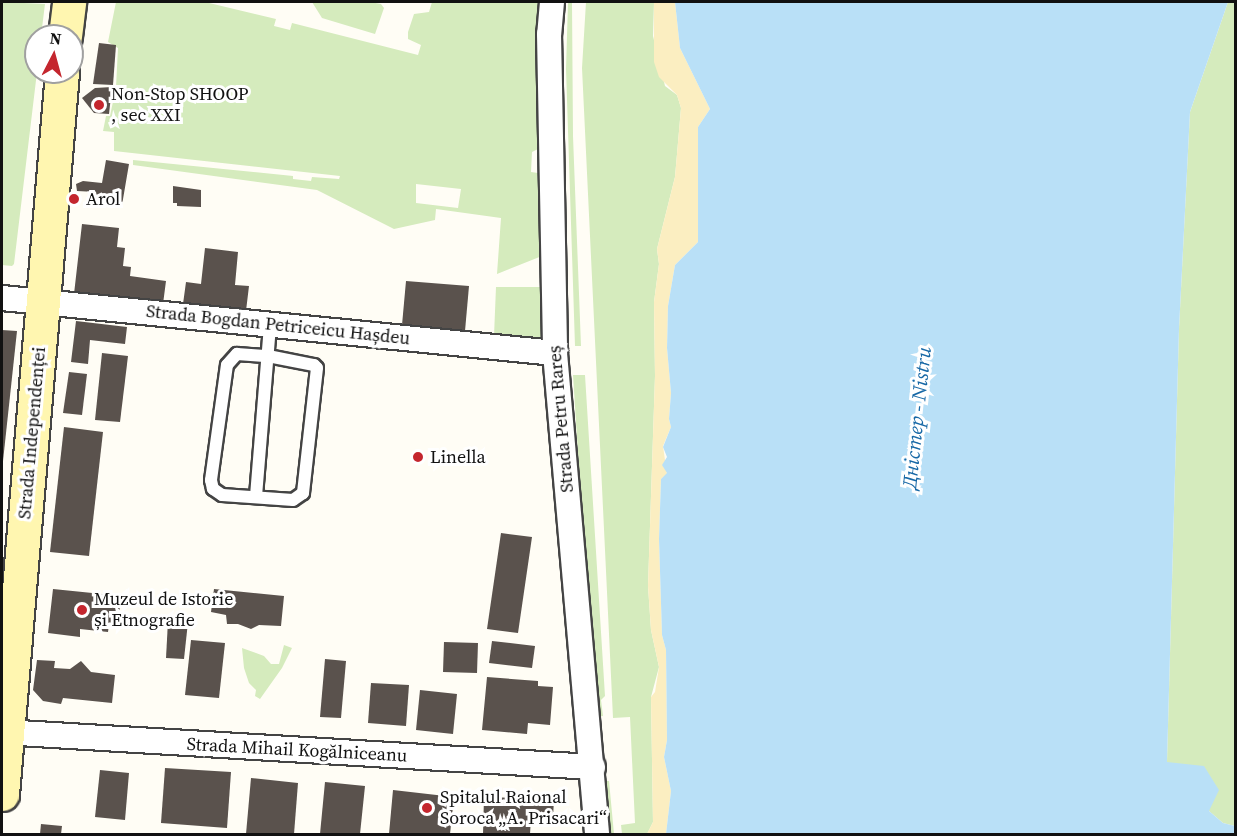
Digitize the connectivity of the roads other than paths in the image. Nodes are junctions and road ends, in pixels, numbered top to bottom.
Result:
1 (69, 2) edge
2 (552, 2) edge
3 (66, 24) edge
4 (61, 84) edge
5 (2, 298) edge
6 (43, 302) junction
7 (270, 324) junction
8 (555, 353) junction
9 (268, 356) junction
10 (256, 496) junction
11 (4, 732) edge
12 (593, 767) junction
13 (2, 794) edge
14 (597, 834) edge

1 - 3 main road
2 - 8 street, Strada Petru Rareș
4 - 6 main road, Strada Independenței
5 - 6 street, Strada Bogdan Petriceicu Hașdeu
6 - 7 street, Strada Bogdan Petriceicu Hașdeu
6 - 11 main road, Strada Independenței
7 - 8 street, Strada Bogdan Petriceicu Hașdeu
7 - 9 lane
8 - 12 street, Strada Petru Rareș
9 - 10 lane
9 - 10 lane
9 - 10 lane
11 - 12 street, Strada Mihail Kogălniceanu
11 - 13 main road, Strada Independenței
12 - 14 street, Strada Petru Rareș

